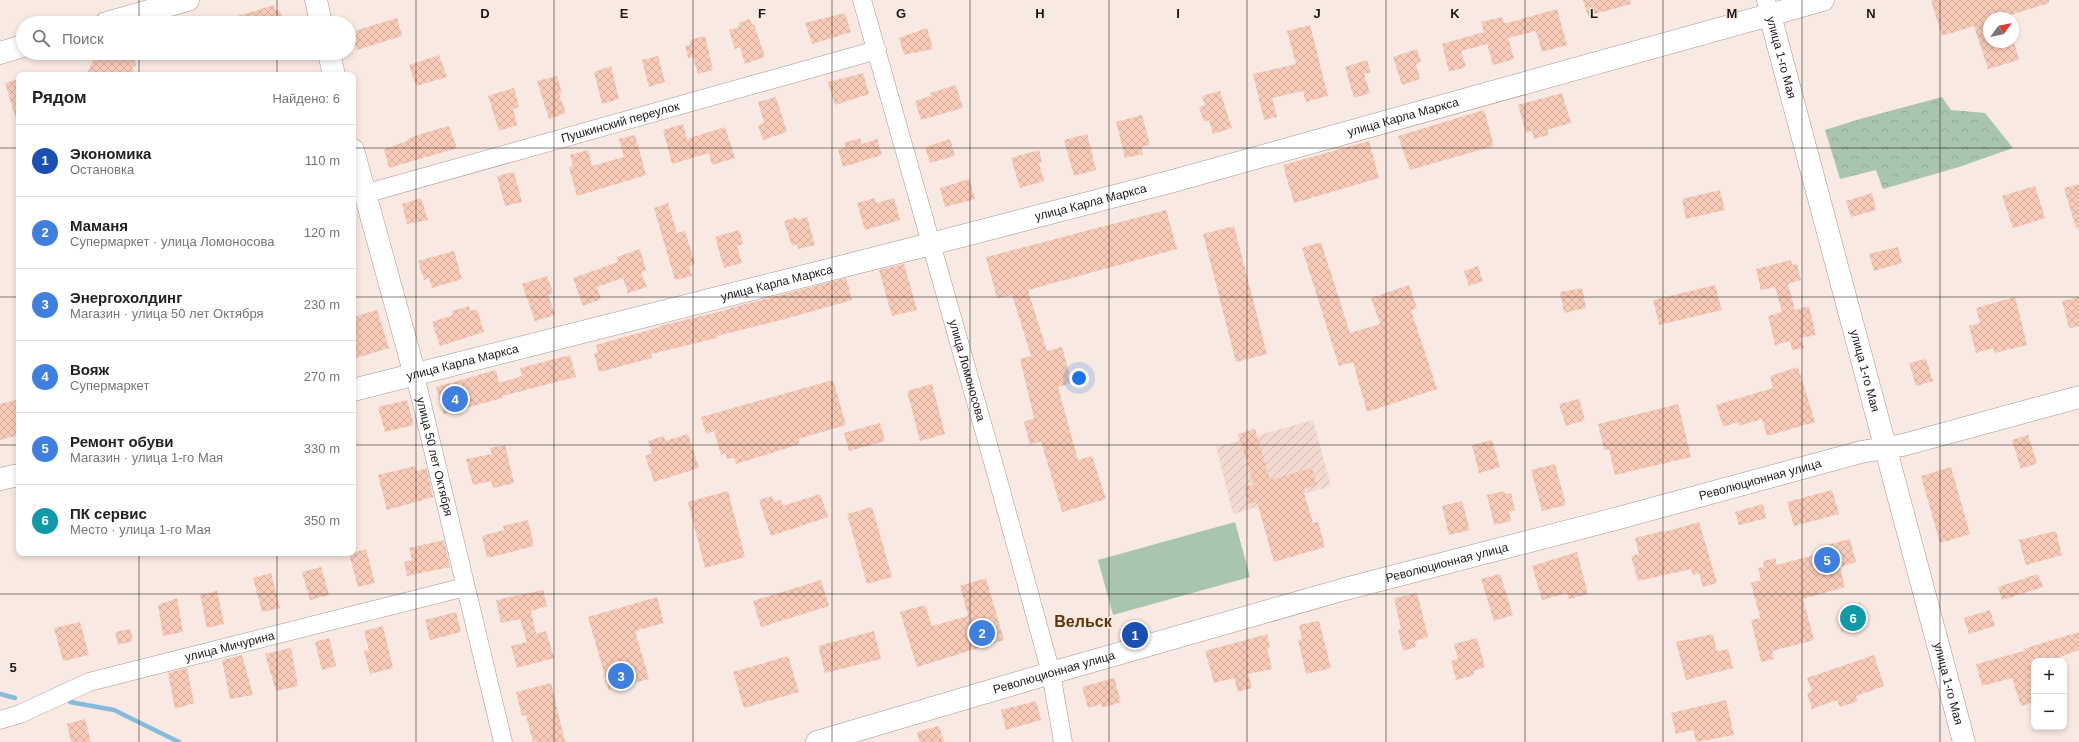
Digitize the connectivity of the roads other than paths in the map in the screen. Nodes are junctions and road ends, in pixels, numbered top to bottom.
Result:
1 (188, 0) edge
2 (316, 0) edge
3 (862, 0) edge
4 (1823, 0) edge
5 (1768, 8) edge
6 (131, 16) edge
7 (320, 16) edge
8 (16, 48) edge
9 (876, 50) junction
10 (0, 53) edge
11 (331, 60) edge
12 (333, 72) edge
13 (356, 162) edge
14 (364, 194) junction
15 (931, 244) junction
16 (415, 375) junction
17 (356, 389) edge
18 (2079, 397) edge
19 (1887, 447) junction
20 (16, 476) edge
21 (0, 479) edge
22 (465, 587) junction
23 (1051, 673) junction
24 (0, 720) edge
25 (503, 742) edge
26 (817, 742) edge
27 (1063, 742) edge
28 (1964, 742) edge

1 - 6 main road
2 - 7 main road
3 - 9 street, улица Ломоносова
4 - 5 main road, улица Карла Маркса
5 - 15 main road, улица Карла Маркса
5 - 19 main road, улица 1-го Мая
8 - 10 main road
9 - 14 street, Пушкинский переулок
9 - 15 street, улица Ломоносова
11 - 12 main road
13 - 14 main road, улица 50 лет Октября
14 - 16 main road, улица 50 лет Октября
15 - 16 main road, улица Карла Маркса
15 - 23 street, улица Ломоносова
16 - 17 main road, улица Карла Маркса
16 - 22 street, улица 50 лет Октября
18 - 19 main road, Революционная улица
19 - 23 main road, Революционная улица
19 - 28 main road, улица 1-го Мая
20 - 21 main road
22 - 24 street, улица Мичурина
22 - 25 street, улица 50 лет Октября
23 - 26 main road, Революционная улица
23 - 27 street, улица Ломоносова

